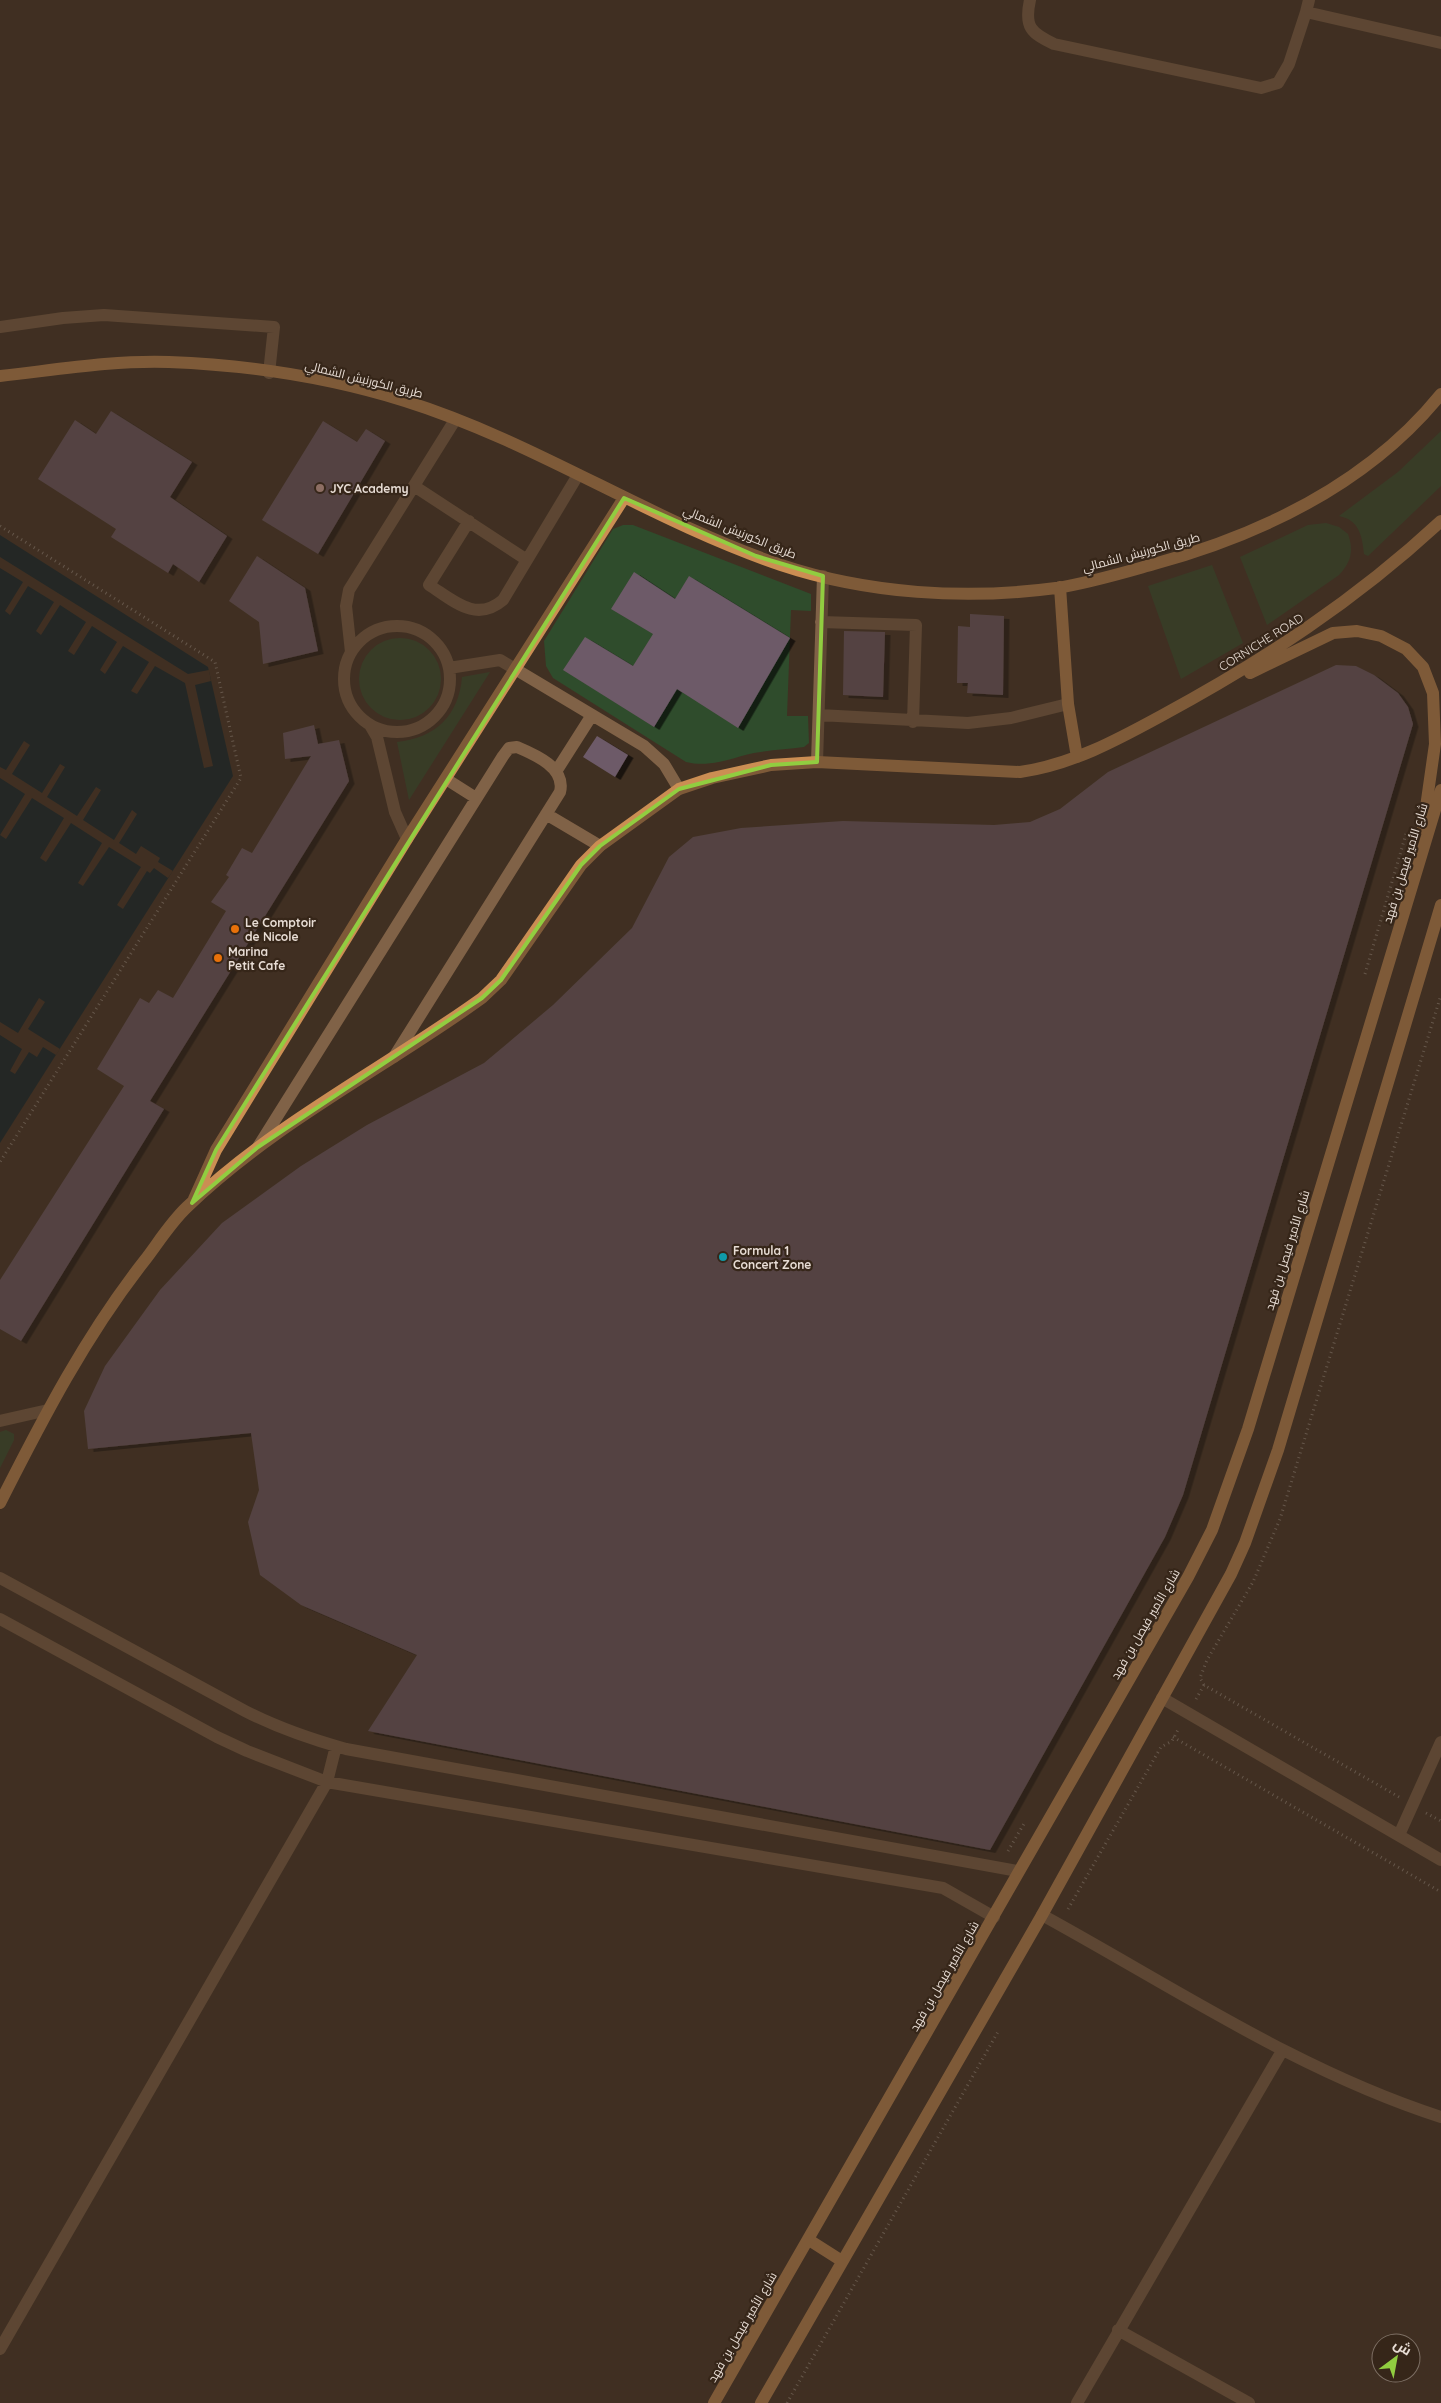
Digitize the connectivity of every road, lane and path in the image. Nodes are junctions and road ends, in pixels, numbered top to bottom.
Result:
1 (1030, 0) edge
2 (1308, 6) edge
3 (1441, 43) edge
4 (0, 327) edge
5 (269, 373) junction
6 (0, 376) edge
7 (1441, 394) edge
8 (455, 420) junction
9 (578, 475) junction
10 (414, 486) junction
11 (624, 498) junction
12 (469, 521) junction
13 (1441, 521) edge
14 (0, 526) edge
15 (527, 560) junction
16 (823, 576) junction
17 (1060, 587) junction
18 (821, 622) junction
19 (351, 652) junction
20 (450, 668) junction
21 (515, 669) junction
22 (1068, 704) junction
23 (1174, 709) junction
24 (592, 715) junction
25 (819, 715) junction
26 (913, 722) junction
27 (370, 725) junction
28 (1077, 757) junction
29 (817, 762) junction
30 (557, 770) junction
31 (446, 779) junction
32 (679, 789) junction
33 (1441, 790) edge
34 (476, 798) junction
35 (546, 814) junction
36 (1407, 830) dead end
37 (408, 839) junction
38 (600, 846) junction
39 (1417, 869) junction
40 (1441, 905) edge
41 (1364, 977) dead end
42 (1441, 996) edge
43 (394, 1057) junction
44 (258, 1147) junction
45 (0, 1162) edge
46 (192, 1203) junction
47 (48, 1410) junction
48 (0, 1421) edge
49 (0, 1503) edge
50 (0, 1578) edge
51 (0, 1619) edge
52 (1204, 1685) junction
53 (1162, 1698) junction
54 (1188, 1714) junction
55 (1173, 1737) junction
56 (1441, 1742) edge
57 (336, 1746) junction
58 (327, 1782) junction
59 (1414, 1805) junction
60 (1027, 1818) dead end
61 (1441, 1821) edge
62 (1399, 1835) junction
63 (1441, 1860) edge
64 (999, 1867) junction
65 (1018, 1871) junction
66 (1441, 1892) edge
67 (1042, 1915) junction
68 (994, 1917) junction
69 (1059, 1924) junction
70 (1002, 2023) dead end
71 (1282, 2051) junction
72 (1441, 2117) edge
73 (809, 2240) junction
74 (842, 2261) junction
75 (1118, 2330) junction
76 (0, 2349) edge
77 (714, 2403) edge
78 (761, 2403) edge
79 (787, 2403) edge
80 (1077, 2403) edge
81 (1249, 2403) edge

1 - 2 street
2 - 3 street
4 - 5 street
5 - 6 main road, طريق الكورنيش الشمالي
5 - 8 main road, طريق الكورنيش الشمالي
7 - 17 main road, طريق الكورنيش الشمالي
8 - 9 main road, طريق الكورنيش الشمالي
8 - 10 street
9 - 11 main road, طريق الكورنيش الشمالي
9 - 15 street
10 - 12 street
10 - 19 street
11 - 16 main road, طريق الكورنيش الشمالي
11 - 21 main road
12 - 15 street
12 - 15 street
13 - 23 main road, CORNICHE ROAD
14 - 45 path
16 - 17 main road, طريق الكورنيش الشمالي
16 - 18 street
17 - 22 main road
18 - 25 street
18 - 26 street
19 - 20 street
19 - 27 street
20 - 21 street
20 - 27 street
21 - 24 street
21 - 31 main road
22 - 26 street
22 - 28 main road
23 - 28 main road, CORNICHE ROAD
23 - 39 main road
24 - 30 street
24 - 32 street
25 - 26 street
25 - 29 street
27 - 37 street
28 - 29 main road, CORNICHE ROAD
29 - 32 main road, CORNICHE ROAD
30 - 34 street
30 - 35 street
31 - 34 street
31 - 37 main road
32 - 38 main road, CORNICHE ROAD
33 - 39 main road, شارع الأمير فيصل بن فهد
34 - 44 street
35 - 38 street
35 - 43 street
36 - 41 path
37 - 46 main road
38 - 43 main road, CORNICHE ROAD
39 - 65 main road, شارع الأمير فيصل بن فهد
40 - 53 main road
42 - 52 path
43 - 44 main road, CORNICHE ROAD
44 - 46 main road, CORNICHE ROAD
46 - 47 main road
47 - 48 street
47 - 49 main road
50 - 57 street
51 - 58 street
52 - 54 path
52 - 59 path
53 - 54 street
53 - 67 main road
54 - 55 path
54 - 62 street
55 - 66 path
55 - 69 path
56 - 59 street
57 - 58 street
57 - 64 street
58 - 68 street
58 - 76 street
59 - 61 path
59 - 62 street
60 - 64 path
62 - 63 street
64 - 65 street
65 - 68 main road, شارع الأمير فيصل بن فهد
67 - 69 street
67 - 74 main road
68 - 73 main road, شارع الأمير فيصل بن فهد
69 - 71 street
70 - 79 path
71 - 72 street
71 - 75 street
73 - 74 main road
73 - 77 main road, شارع الأمير فيصل بن فهد
74 - 78 main road
75 - 80 street
75 - 81 street

